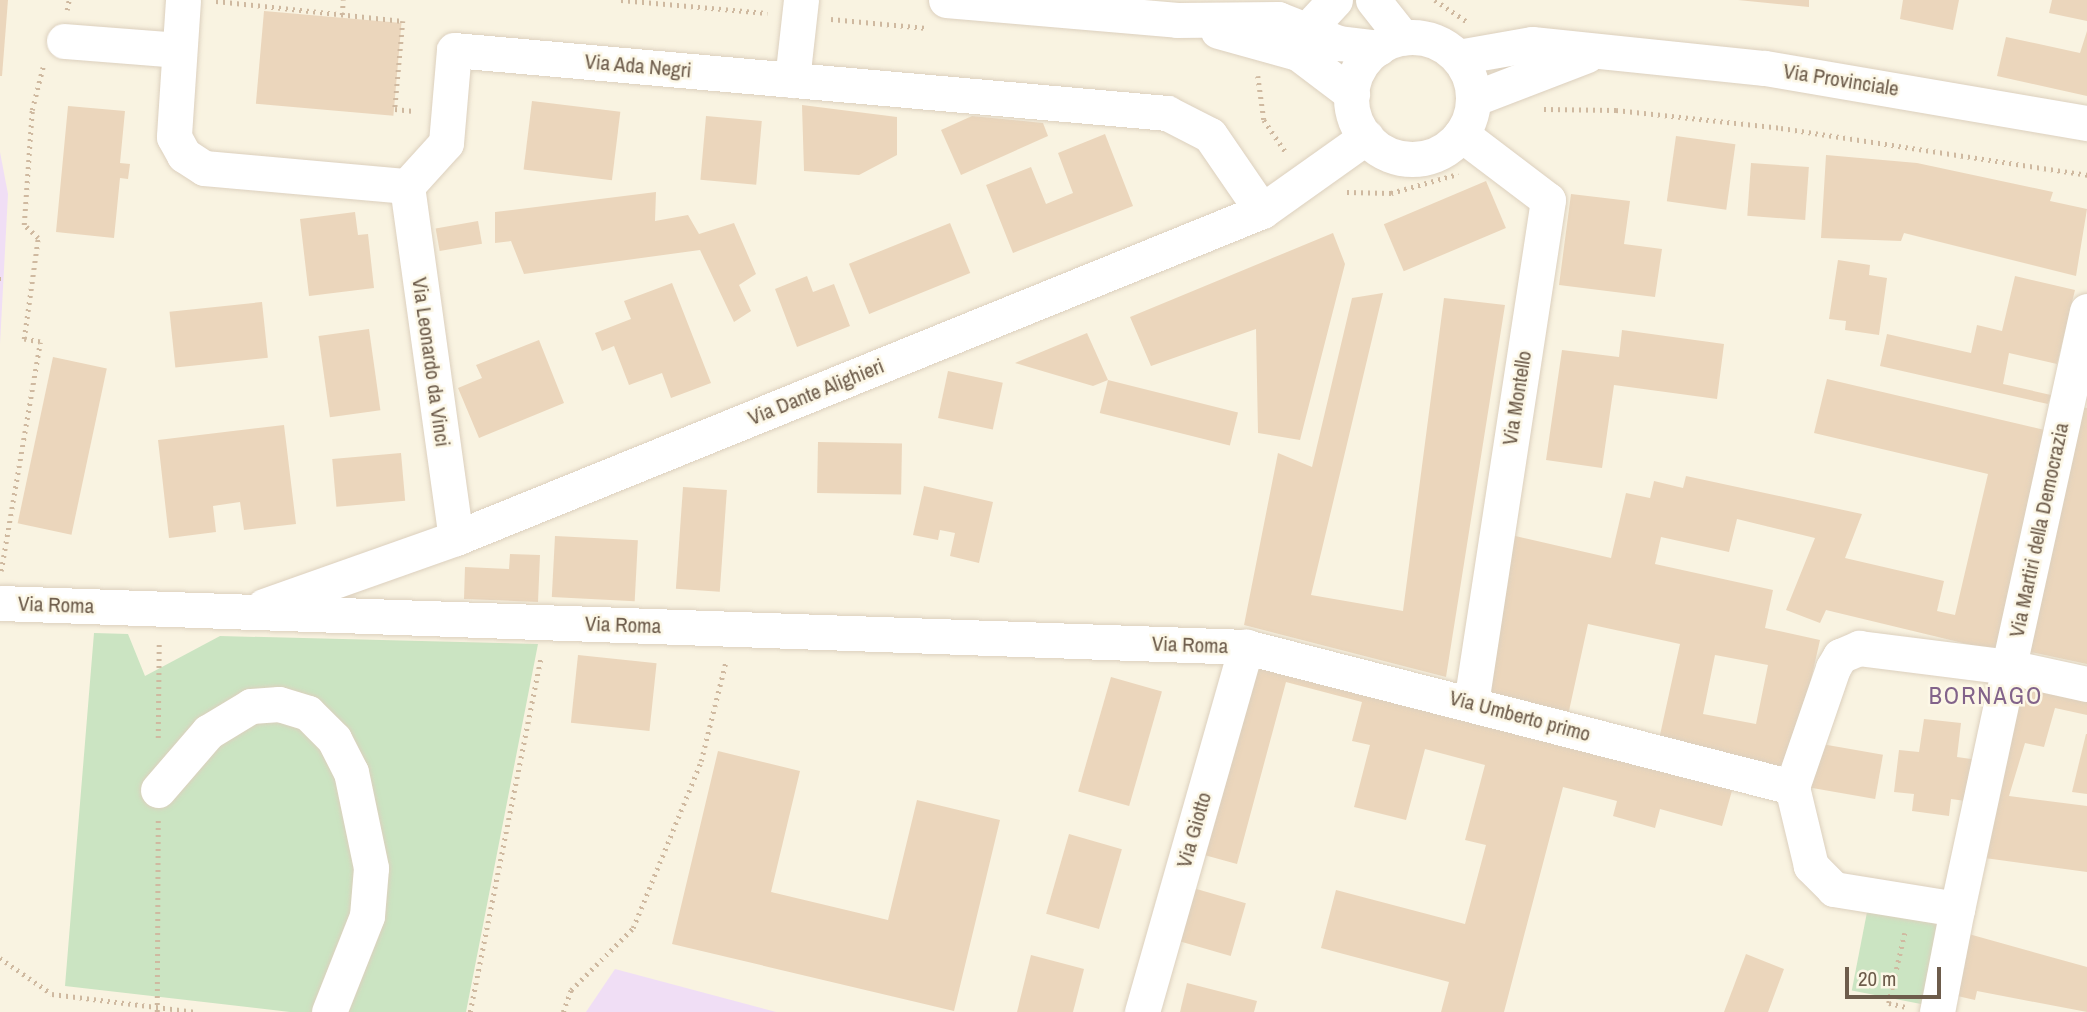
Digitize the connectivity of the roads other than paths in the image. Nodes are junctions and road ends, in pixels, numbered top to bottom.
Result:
1 (183, 0) edge
2 (802, 0) edge
3 (946, 0) edge
4 (1335, 0) edge
5 (1373, 0) edge
6 (1177, 20) junction
7 (1307, 30) junction
8 (64, 41) road end
9 (1391, 43) junction
10 (178, 50) junction
11 (1594, 53) junction
12 (1458, 57) junction
13 (792, 80) junction
14 (1352, 93) junction
15 (1473, 99) junction
16 (2087, 123) edge
17 (1461, 134) junction
18 (1366, 137) junction
19 (407, 186) junction
20 (1262, 211) junction
21 (2087, 311) edge
22 (456, 538) junction
23 (0, 603) edge
24 (248, 612) junction
25 (1246, 647) junction
26 (2009, 667) junction
27 (2087, 684) edge
28 (1471, 703) junction
29 (1792, 787) junction
30 (158, 790) dead end
31 (1957, 909) junction
32 (1927, 1011) edge
33 (329, 1012) edge
34 (1142, 1012) edge

1 - 10 street
2 - 13 street
3 - 6 street
4 - 7 street
5 - 9 street
6 - 7 street
6 - 14 street
7 - 9 street
8 - 10 street
9 - 12 street
9 - 14 street
10 - 19 street
11 - 12 street, Via Provinciale
11 - 15 street, Via Provinciale
11 - 16 street, Via Provinciale
12 - 15 street
13 - 19 street, Via Ada Negri
13 - 20 street, Via Ada Negri
14 - 18 street
15 - 17 street
17 - 18 street
17 - 28 street, Via Montello
18 - 20 street, Via Dante Alighieri
19 - 22 street, Via Leonardo da Vinci
20 - 22 street, Via Dante Alighieri
21 - 26 street, Via Martiri della Democrazia
22 - 24 street, Via Dante Alighieri
23 - 24 street, Via Roma
24 - 25 street, Via Roma
25 - 28 street, Via Umberto primo
25 - 34 street, Via Giotto
26 - 27 street
26 - 29 street
26 - 31 street, Via Martiri della Democrazia
28 - 29 street, Via Umberto primo
29 - 31 street
30 - 33 street
31 - 32 street

